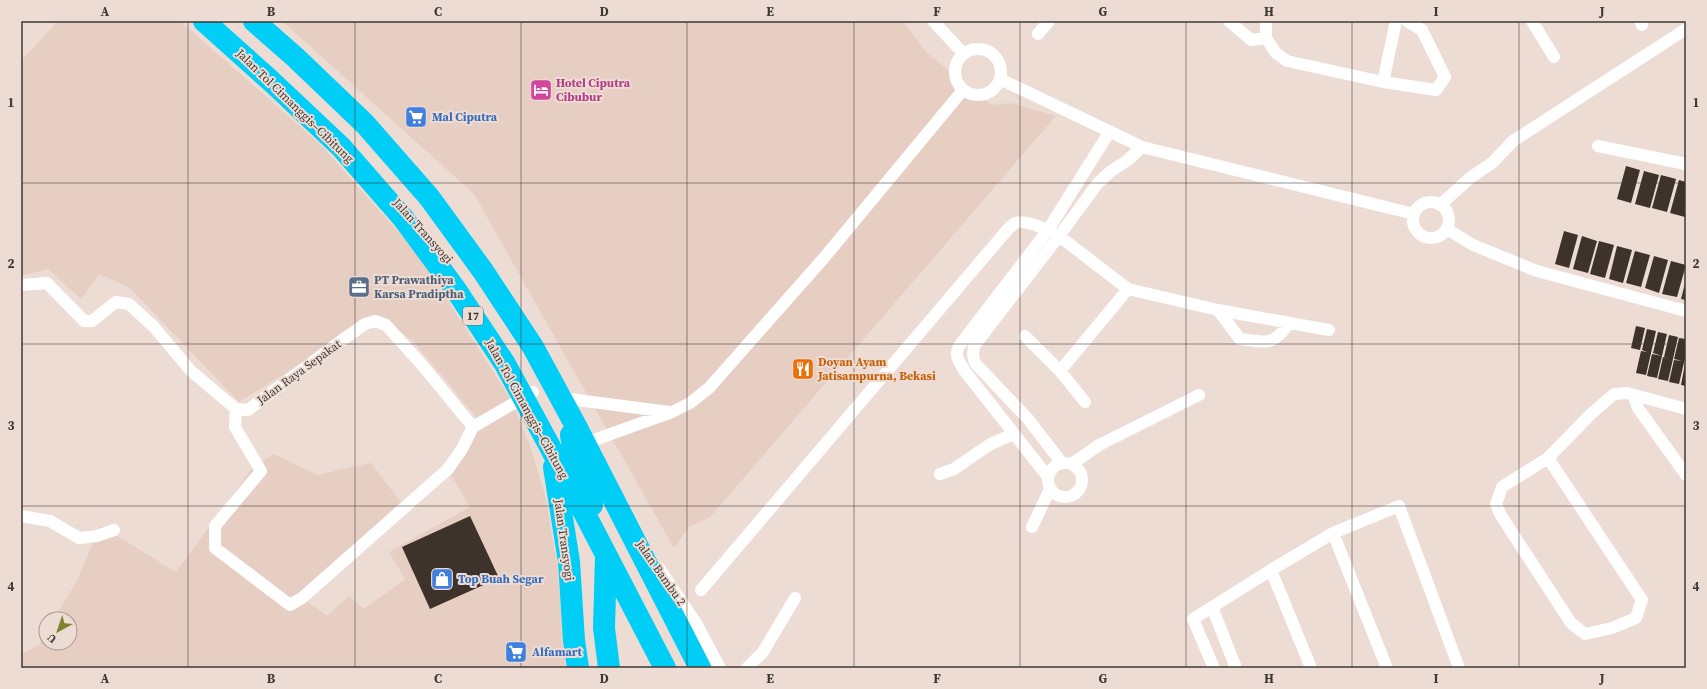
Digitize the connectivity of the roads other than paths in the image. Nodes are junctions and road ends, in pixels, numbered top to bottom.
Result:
1 (198, 21) edge
2 (204, 21) edge
3 (255, 21) edge
4 (933, 21) edge
5 (1049, 21) edge
6 (1229, 21) edge
7 (1266, 21) edge
8 (1396, 21) edge
9 (1407, 21) edge
10 (1532, 21) edge
11 (1686, 29) edge
12 (1038, 34) dead end
13 (1266, 38) junction
14 (964, 54) junction
15 (1554, 57) dead end
16 (1000, 79) junction
17 (1383, 82) junction
18 (963, 90) junction
19 (1110, 131) junction
20 (1598, 146) dead end
21 (1142, 147) junction
22 (1686, 164) edge
23 (1440, 205) junction
24 (1414, 214) junction
25 (1447, 229) junction
26 (1048, 230) junction
27 (1059, 236) junction
28 (21, 285) edge
29 (1128, 289) junction
30 (1218, 310) junction
31 (1686, 311) edge
32 (1289, 323) junction
33 (1330, 330) dead end
34 (1024, 336) dead end
35 (1060, 371) junction
36 (533, 392) junction
37 (1198, 395) dead end
38 (1634, 396) junction
39 (562, 398) junction
40 (1084, 402) dead end
41 (236, 409) junction
42 (1686, 409) edge
43 (672, 412) junction
44 (473, 427) junction
45 (1013, 434) junction
46 (573, 447) junction
47 (1548, 458) junction
48 (1067, 464) junction
49 (940, 474) dead end
50 (1686, 475) edge
51 (1049, 483) junction
52 (587, 490) junction
53 (21, 516) edge
54 (1032, 527) dead end
55 (114, 530) dead end
56 (1333, 534) junction
57 (1270, 570) junction
58 (701, 590) dead end
59 (795, 598) dead end
60 (1212, 607) junction
61 (578, 668) edge
62 (609, 668) edge
63 (665, 668) edge
64 (700, 668) edge
65 (720, 668) edge
66 (747, 668) edge
67 (1214, 668) edge
68 (1236, 668) edge
69 (1311, 668) edge
70 (1387, 668) edge
71 (1459, 668) edge

1 - 36 highway, Jalan Transyogi
2 - 63 highway, Jalan Tol Cimanggis–Cibitung / 17
3 - 39 highway
3 - 64 highway
4 - 14 street
5 - 12 street
6 - 13 street
7 - 13 street
8 - 17 street
9 - 17 street
10 - 15 street
11 - 23 street
13 - 17 street
14 - 16 street
14 - 18 street
16 - 18 street
16 - 19 street
18 - 43 street
19 - 21 street
19 - 26 street
20 - 22 street
21 - 24 street
21 - 27 street
23 - 24 street
23 - 25 street
24 - 25 street
25 - 31 street
26 - 27 street
26 - 45 street
26 - 58 street
27 - 29 street
27 - 48 street
28 - 41 street
29 - 30 street
29 - 35 street
30 - 32 street
30 - 32 street
32 - 33 street
34 - 35 street
35 - 40 street
36 - 44 street
36 - 61 highway, Jalan Transyogi
37 - 48 street
38 - 42 street
38 - 47 street
38 - 50 street
39 - 43 street
39 - 46 highway
41 - 44 street, Jalan Raya Sepakat
41 - 44 street
43 - 46 street
45 - 49 street
45 - 51 street
46 - 52 highway
47 - 47 street
48 - 51 street
48 - 51 street
51 - 54 street
52 - 62 highway
52 - 65 street, Jalan Bambu 2
53 - 55 street
56 - 57 street
56 - 70 street
56 - 71 street
57 - 60 street
57 - 69 street
59 - 66 street
60 - 67 street
60 - 68 street

